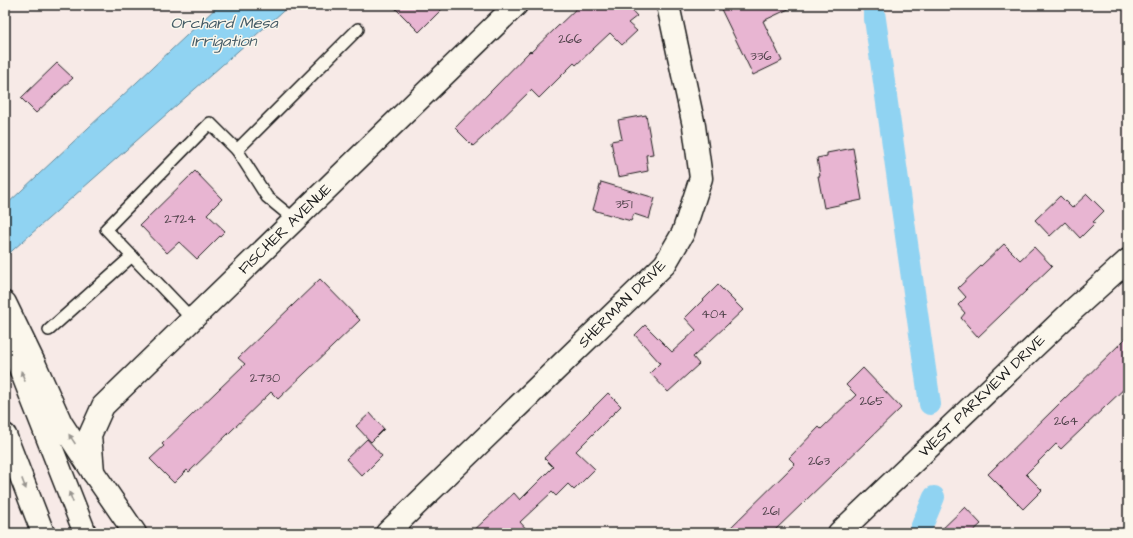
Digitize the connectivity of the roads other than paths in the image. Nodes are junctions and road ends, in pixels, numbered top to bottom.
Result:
1 (516, 5) edge
2 (668, 5) edge
3 (358, 29) dead end
4 (237, 150) junction
5 (295, 220) junction
6 (132, 256) junction
7 (1128, 260) edge
8 (5, 303) edge
9 (192, 319) junction
10 (5, 330) edge
11 (49, 330) dead end
12 (5, 435) edge
13 (94, 472) junction
14 (43, 533) edge
15 (85, 533) edge
16 (135, 533) edge
17 (387, 533) edge
18 (838, 533) edge

1 - 5 main road, FISCHER AVENUE
2 - 17 main road, SHERMAN DRIVE
3 - 4 lane
4 - 5 lane
4 - 6 lane
5 - 9 main road, FISCHER AVENUE
6 - 9 lane
6 - 11 lane
7 - 18 main road, WEST PARKVIEW DRIVE
13 -> 8 main road
9 - 13 main road, FISCHER AVENUE
15 -> 10 main road
12 -> 14 main road
13 - 16 main road

